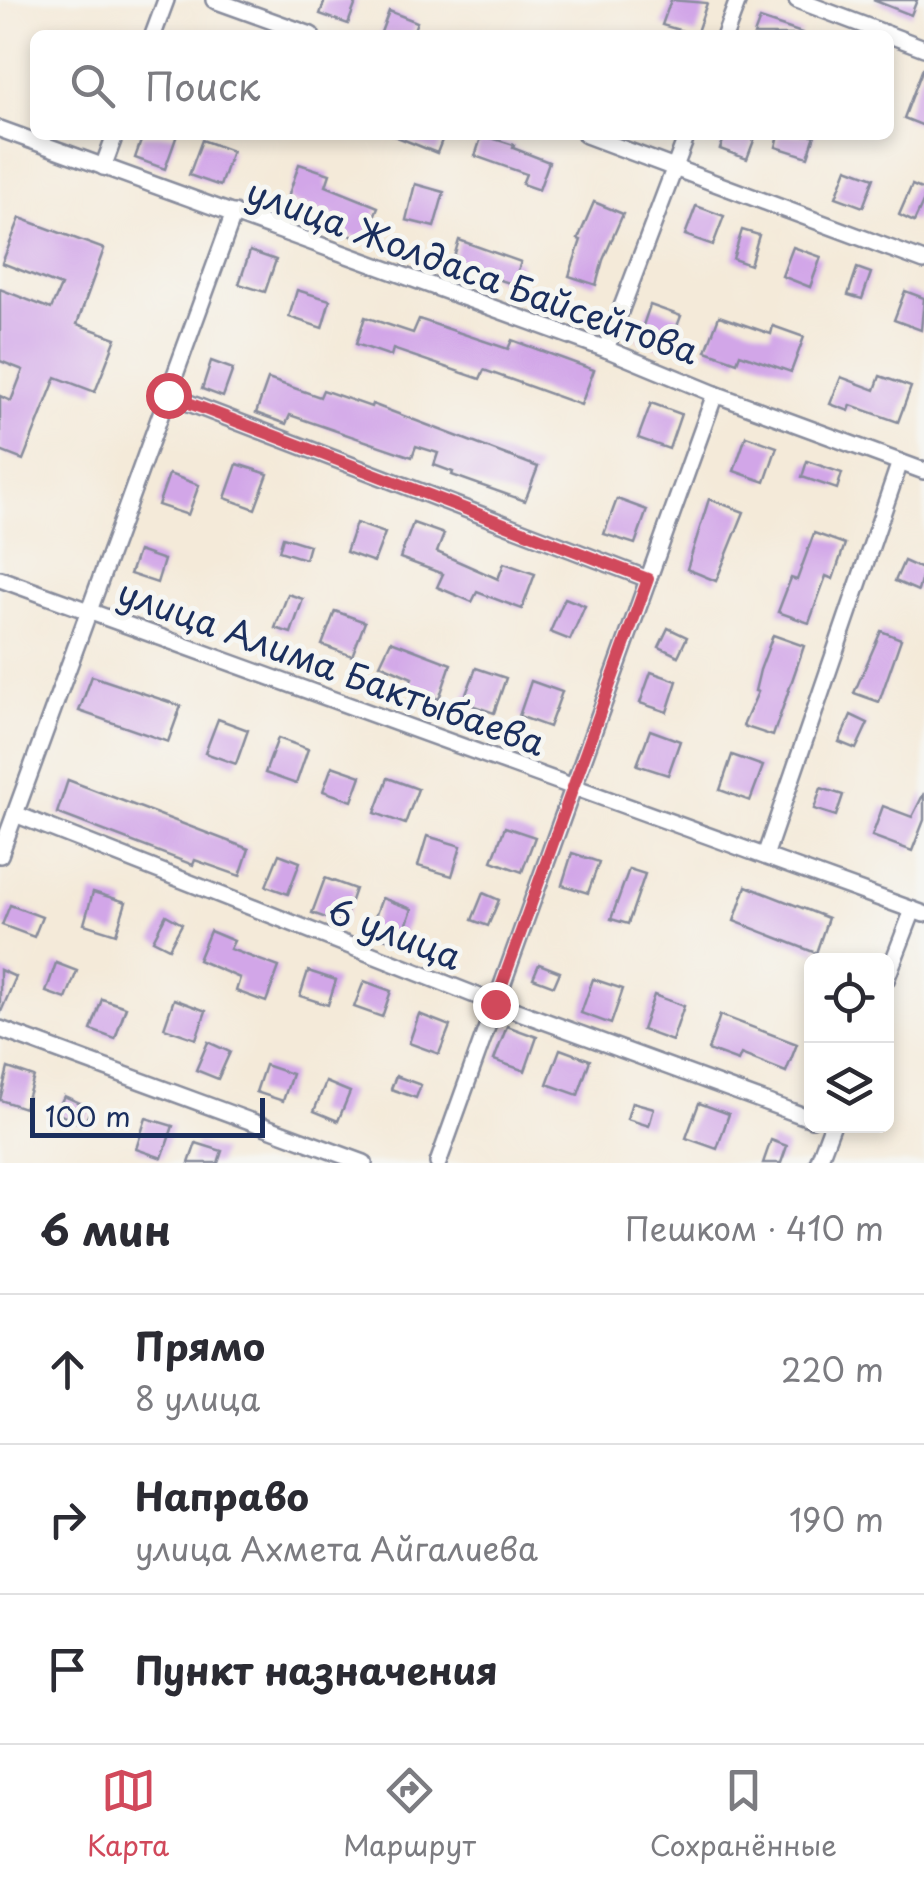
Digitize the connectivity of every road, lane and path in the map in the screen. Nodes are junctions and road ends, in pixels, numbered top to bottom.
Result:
1 (166, 0) edge
2 (214, 0) edge
3 (738, 0) edge
4 (798, 0) edge
5 (155, 30) edge
6 (296, 30) edge
7 (727, 30) edge
8 (877, 30) edge
9 (894, 37) edge
10 (924, 48) edge
11 (0, 129) edge
12 (30, 140) edge
13 (30, 140) edge
14 (113, 140) edge
15 (600, 140) edge
16 (685, 140) edge
17 (104, 167) junction
18 (675, 167) junction
19 (234, 213) junction
20 (924, 261) edge
21 (606, 349) junction
22 (716, 394) junction
23 (168, 395) junction
24 (900, 462) junction
25 (924, 470) edge
26 (0, 579) edge
27 (648, 579) junction
28 (90, 610) junction
29 (574, 786) junction
30 (15, 814) junction
31 (0, 855) edge
32 (765, 856) junction
33 (918, 912) edge
34 (894, 963) edge
35 (495, 1004) junction
36 (0, 1030) edge
37 (804, 1116) edge
38 (829, 1133) edge
39 (364, 1163) edge
40 (438, 1163) edge
41 (818, 1163) edge

1 - 5 street
2 - 6 street
3 - 7 street
4 - 8 street
9 - 10 street
11 - 13 street, улица Жолдаса Байсейтова
12 - 17 street, улица Жолдаса Байсейтова
14 - 17 street
15 - 18 street
16 - 18 street
17 - 19 street, улица Жолдаса Байсейтова
18 - 20 street
18 - 21 street
19 - 21 street, улица Жолдаса Байсейтова
19 - 23 street
21 - 22 street, улица Жолдаса Байсейтова
22 - 24 street, улица Жолдаса Байсейтова
22 - 27 street
23 - 27 street
23 - 28 street
24 - 25 street, улица Жолдаса Байсейтова
24 - 32 street
26 - 28 street, улица Алима Бактыбаева
27 - 29 street
28 - 29 street, улица Алима Бактыбаева
28 - 30 street
29 - 32 street, улица Алима Бактыбаева
29 - 35 street
30 - 31 street
30 - 35 street, 6 улица
32 - 33 street, улица Алима Бактыбаева
33 - 34 street
35 - 37 street, 6 улица
35 - 40 street
36 - 39 street
38 - 41 street

